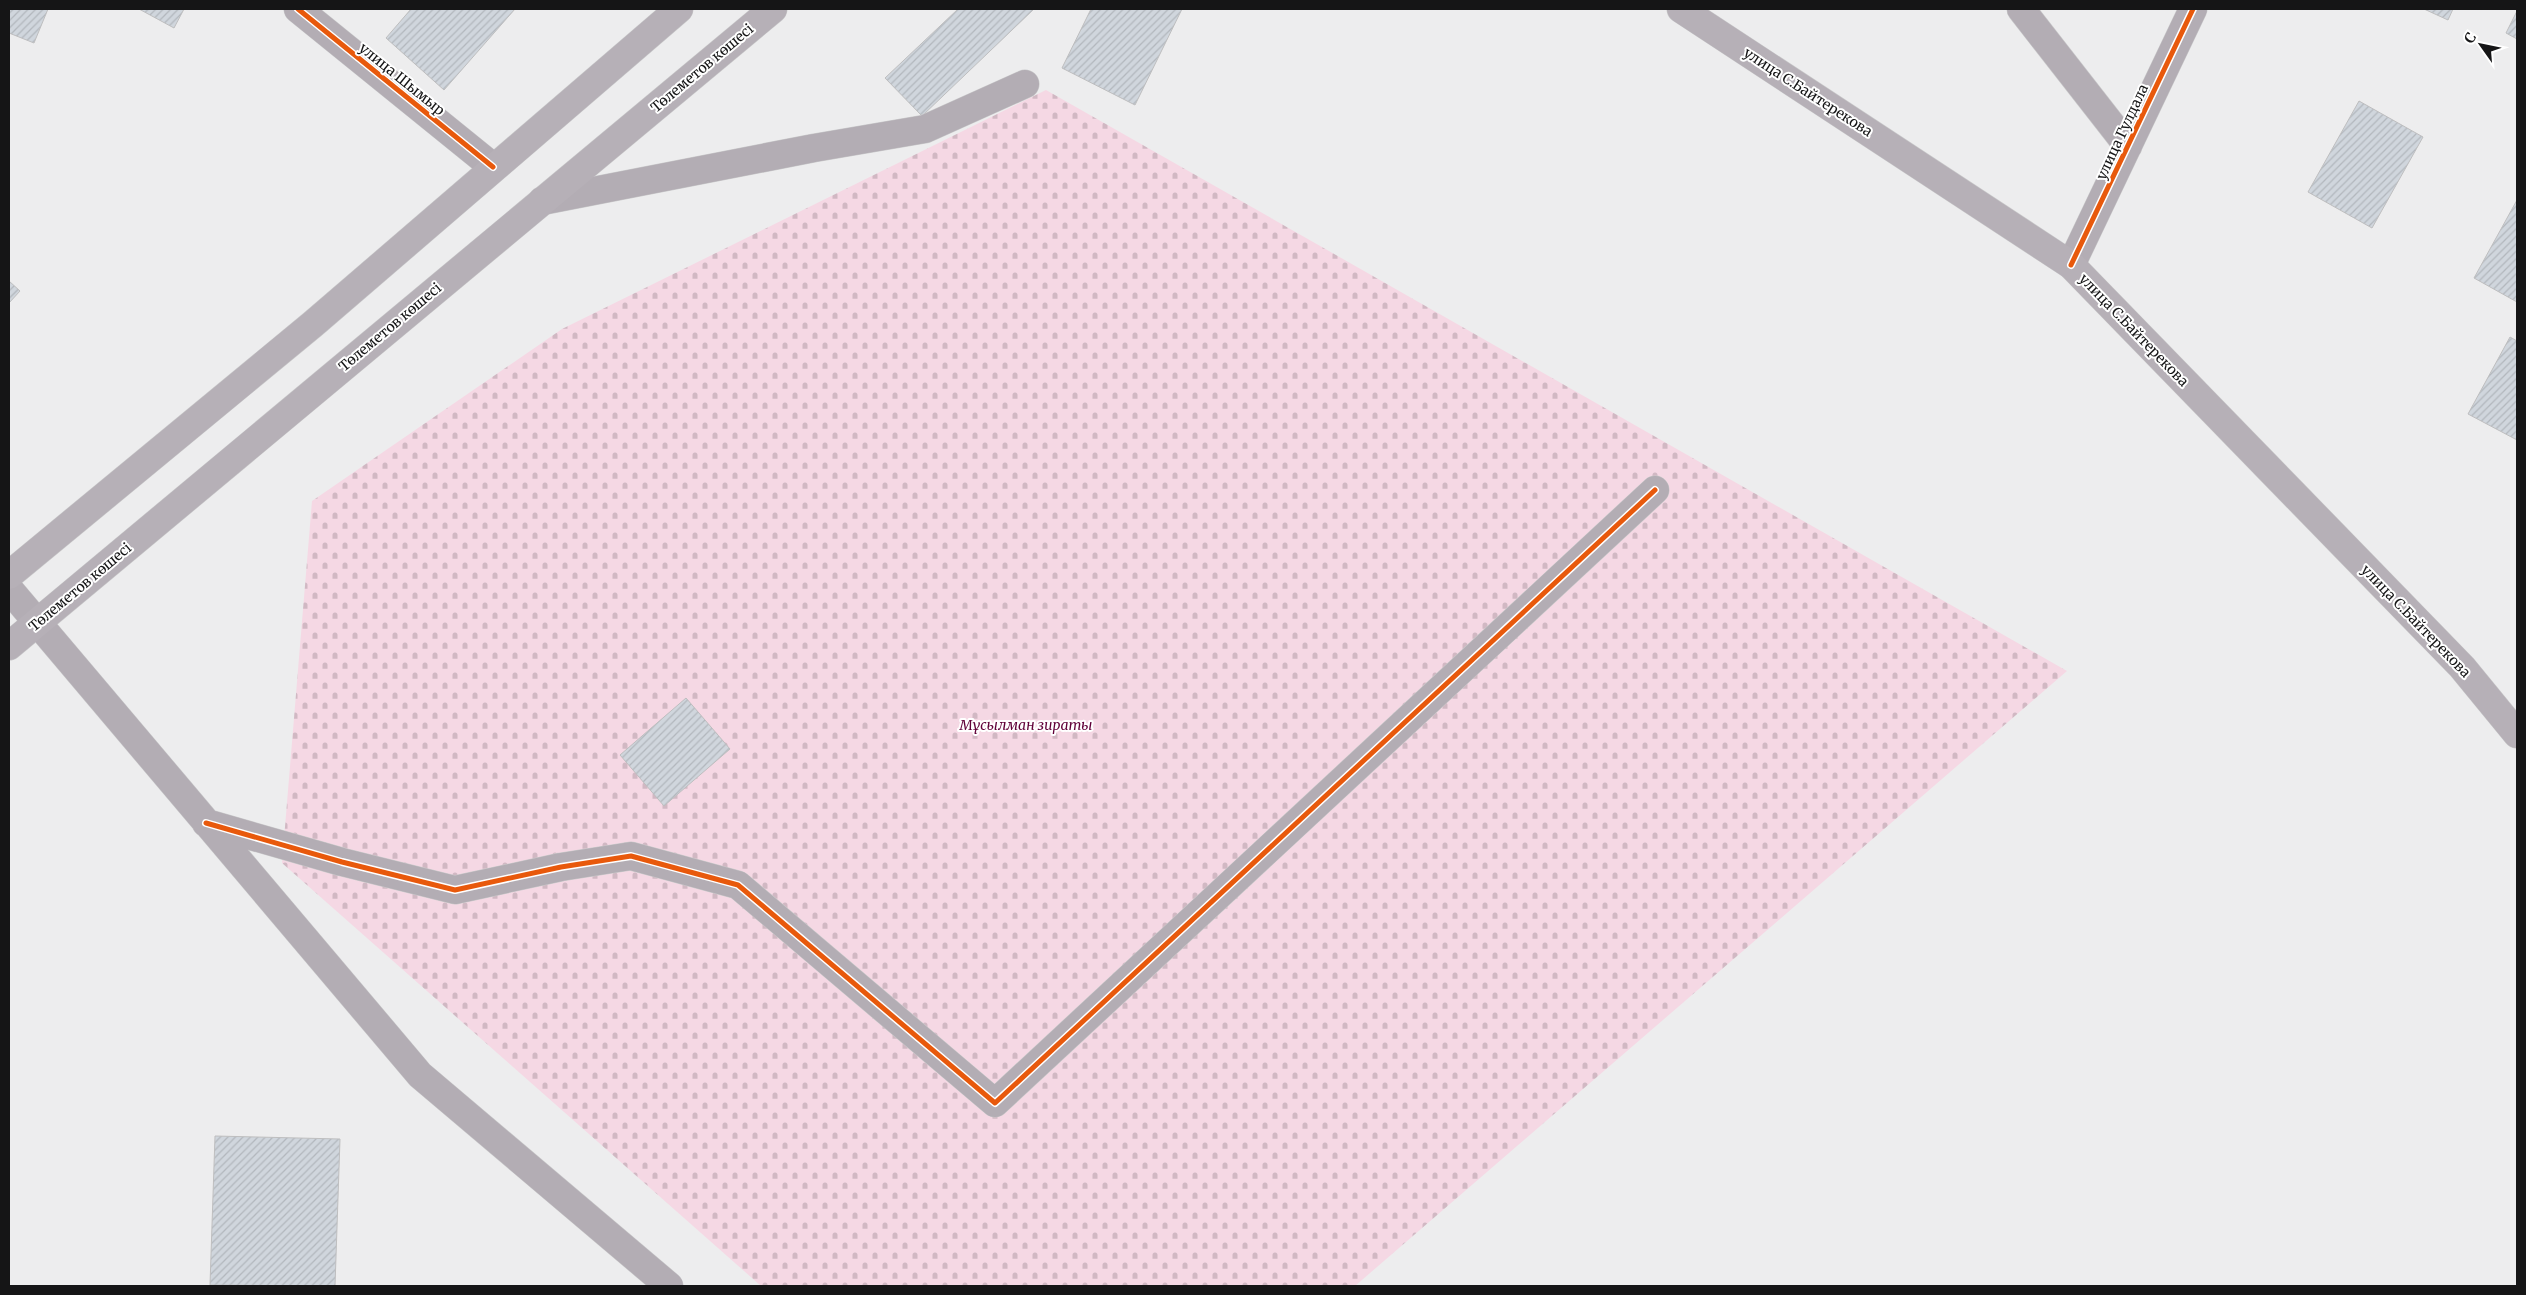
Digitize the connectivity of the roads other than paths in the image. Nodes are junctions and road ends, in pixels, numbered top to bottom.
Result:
1 (298, 9) edge
2 (679, 9) edge
3 (772, 9) edge
4 (1681, 9) edge
5 (2021, 9) edge
6 (2193, 9) edge
7 (1025, 84) dead end
8 (2128, 146) junction
9 (493, 166) junction
10 (542, 201) junction
11 (2071, 265) junction
12 (1655, 490) dead end
13 (9, 575) edge
14 (9, 589) edge
15 (38, 622) junction
16 (9, 646) edge
17 (2517, 733) edge
18 (206, 823) junction
19 (669, 1286) edge

1 - 9 street, улица Шымыр
2 - 9 main road
3 - 10 main road, Төлеметов көшесі
4 - 11 main road, улица С.Байтерекова
5 - 8 street
6 - 8 street, улица Гулдала
7 - 10 street
8 - 11 street, улица Гулдала
9 - 13 main road
10 - 15 main road, Төлеметов көшесі
11 - 17 main road, улица С.Байтерекова
12 - 18 street
14 - 15 street
15 - 16 main road, Төлеметов көшесі
15 - 18 street
18 - 19 street

